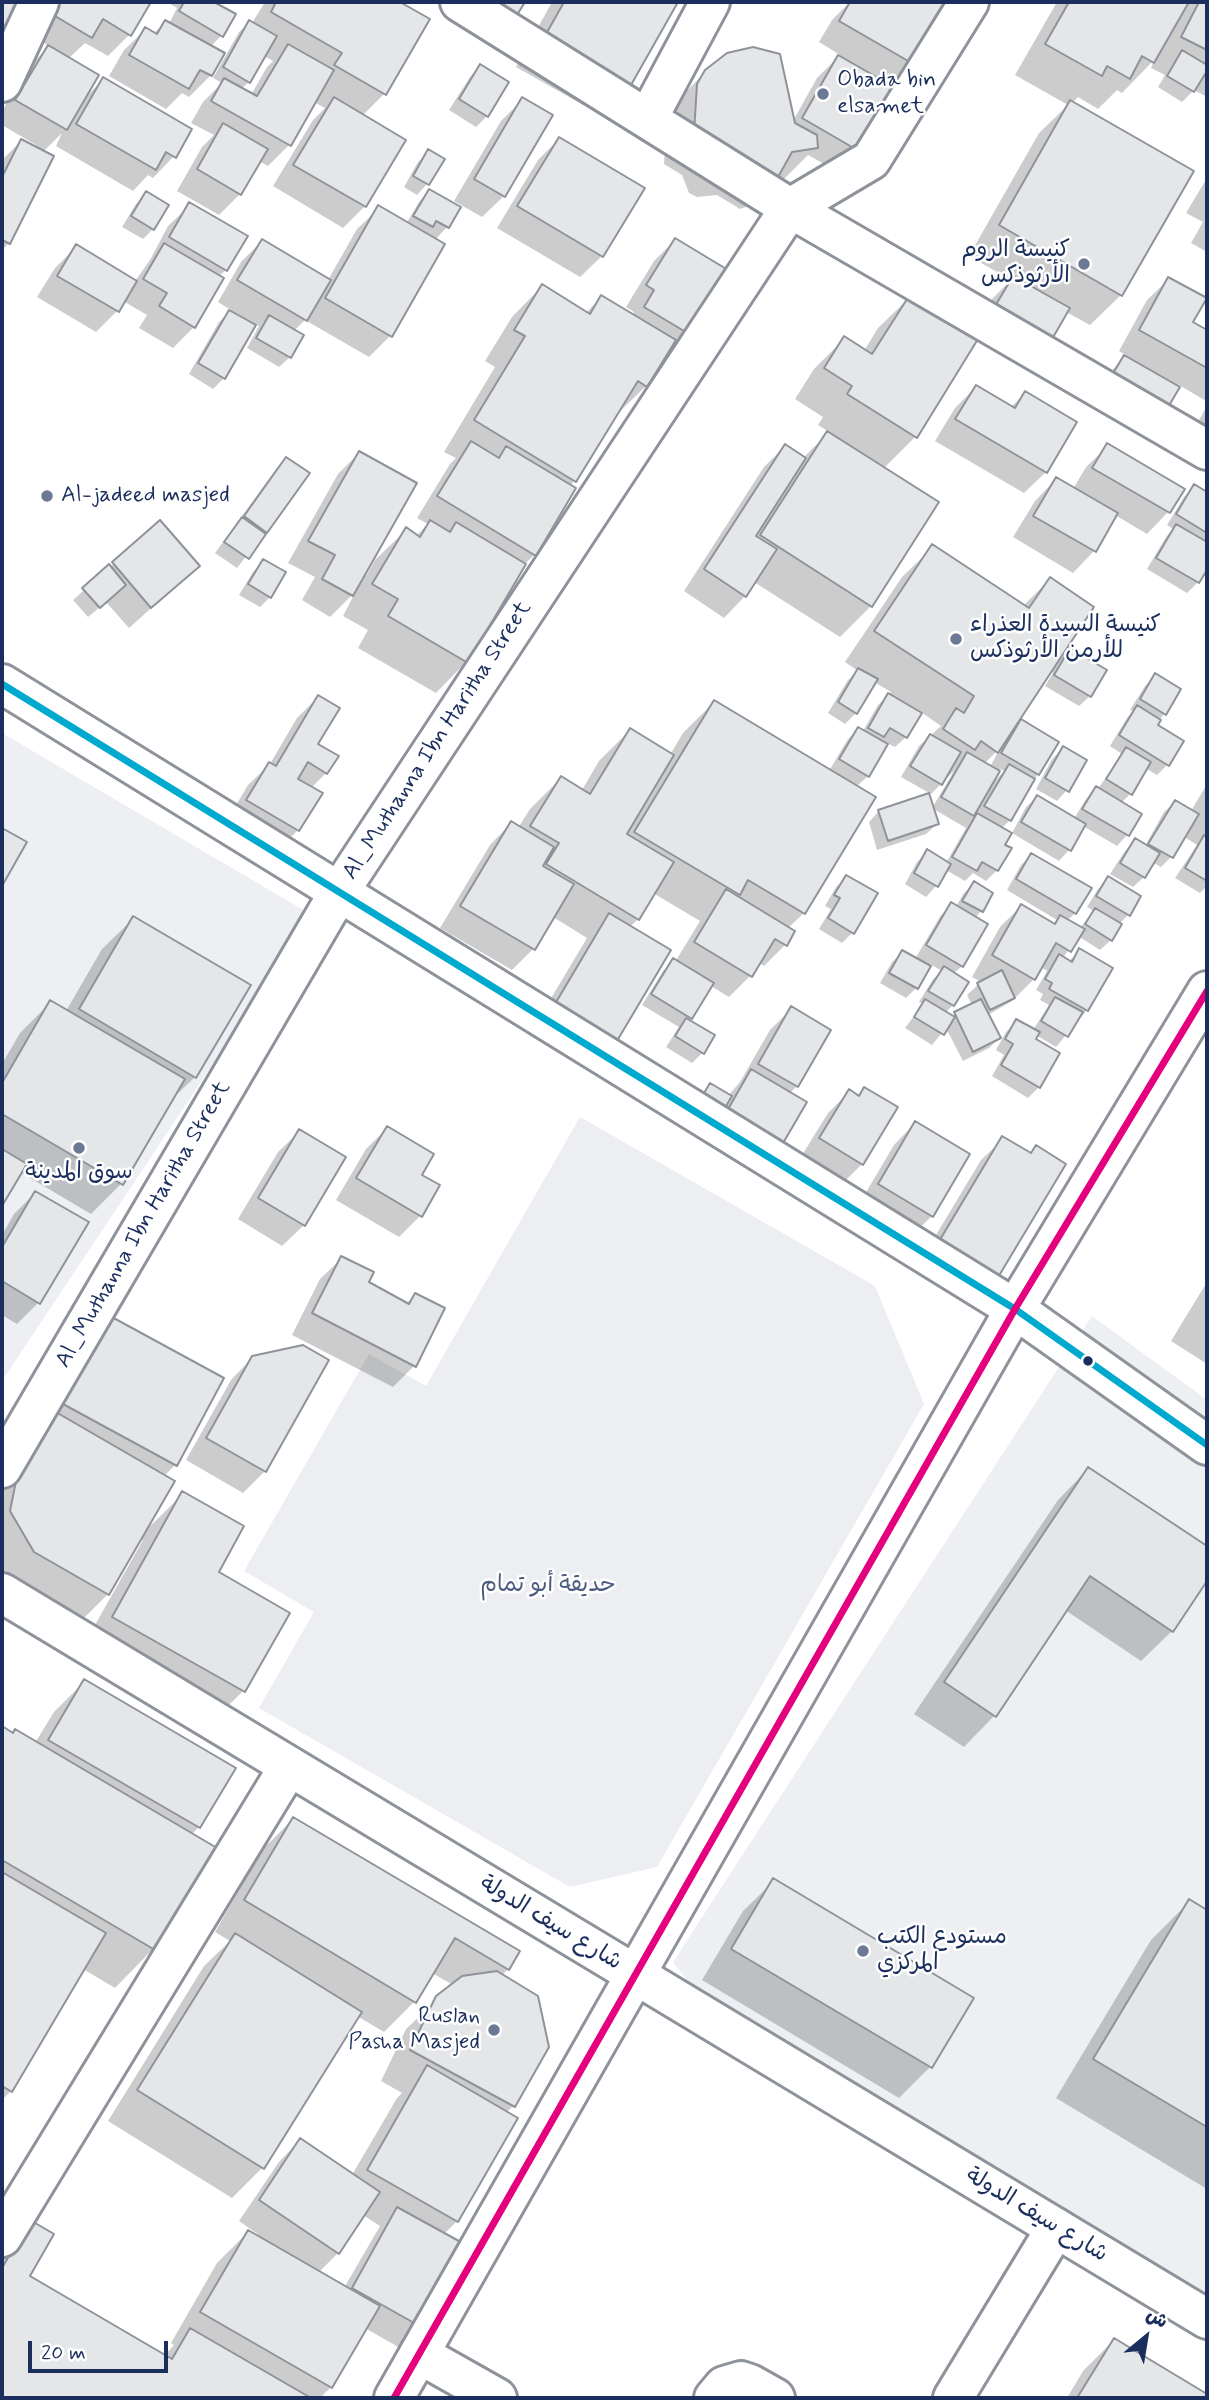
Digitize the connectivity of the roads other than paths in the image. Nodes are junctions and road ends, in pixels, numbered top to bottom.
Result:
1 (39, 2) edge
2 (460, 2) edge
3 (710, 2) edge
4 (969, 2) edge
5 (2, 82) edge
6 (648, 118) junction
7 (790, 208) junction
8 (1207, 450) edge
9 (2, 684) edge
10 (339, 892) junction
11 (1207, 990) edge
12 (1016, 1309) junction
13 (1207, 1445) edge
14 (2, 1468) edge
15 (2, 1593) edge
16 (288, 1768) junction
17 (636, 1975) junction
18 (1056, 2228) junction
19 (2, 2237) edge
20 (1207, 2319) edge
21 (419, 2354) junction
22 (394, 2398) edge
23 (497, 2398) edge
24 (714, 2398) edge
25 (775, 2398) edge
26 (953, 2398) edge

1 - 5 street
2 - 6 street
3 - 6 street
4 - 7 street
6 - 7 street
7 - 8 street
7 - 10 street, Al_Muthanna Ibn Haritha Street
9 - 10 street
10 - 12 street
10 - 14 street, Al_Muthanna Ibn Haritha Street
11 - 12 street
12 - 13 street
12 - 17 street
15 - 16 street, شارع سيف الدولة
16 - 17 street, شارع سيف الدولة
16 - 19 street
17 - 18 street, شارع سيف الدولة
17 - 21 street
18 - 20 street, شارع سيف الدولة
18 - 26 street
21 - 22 street
21 - 23 street
24 - 25 street

